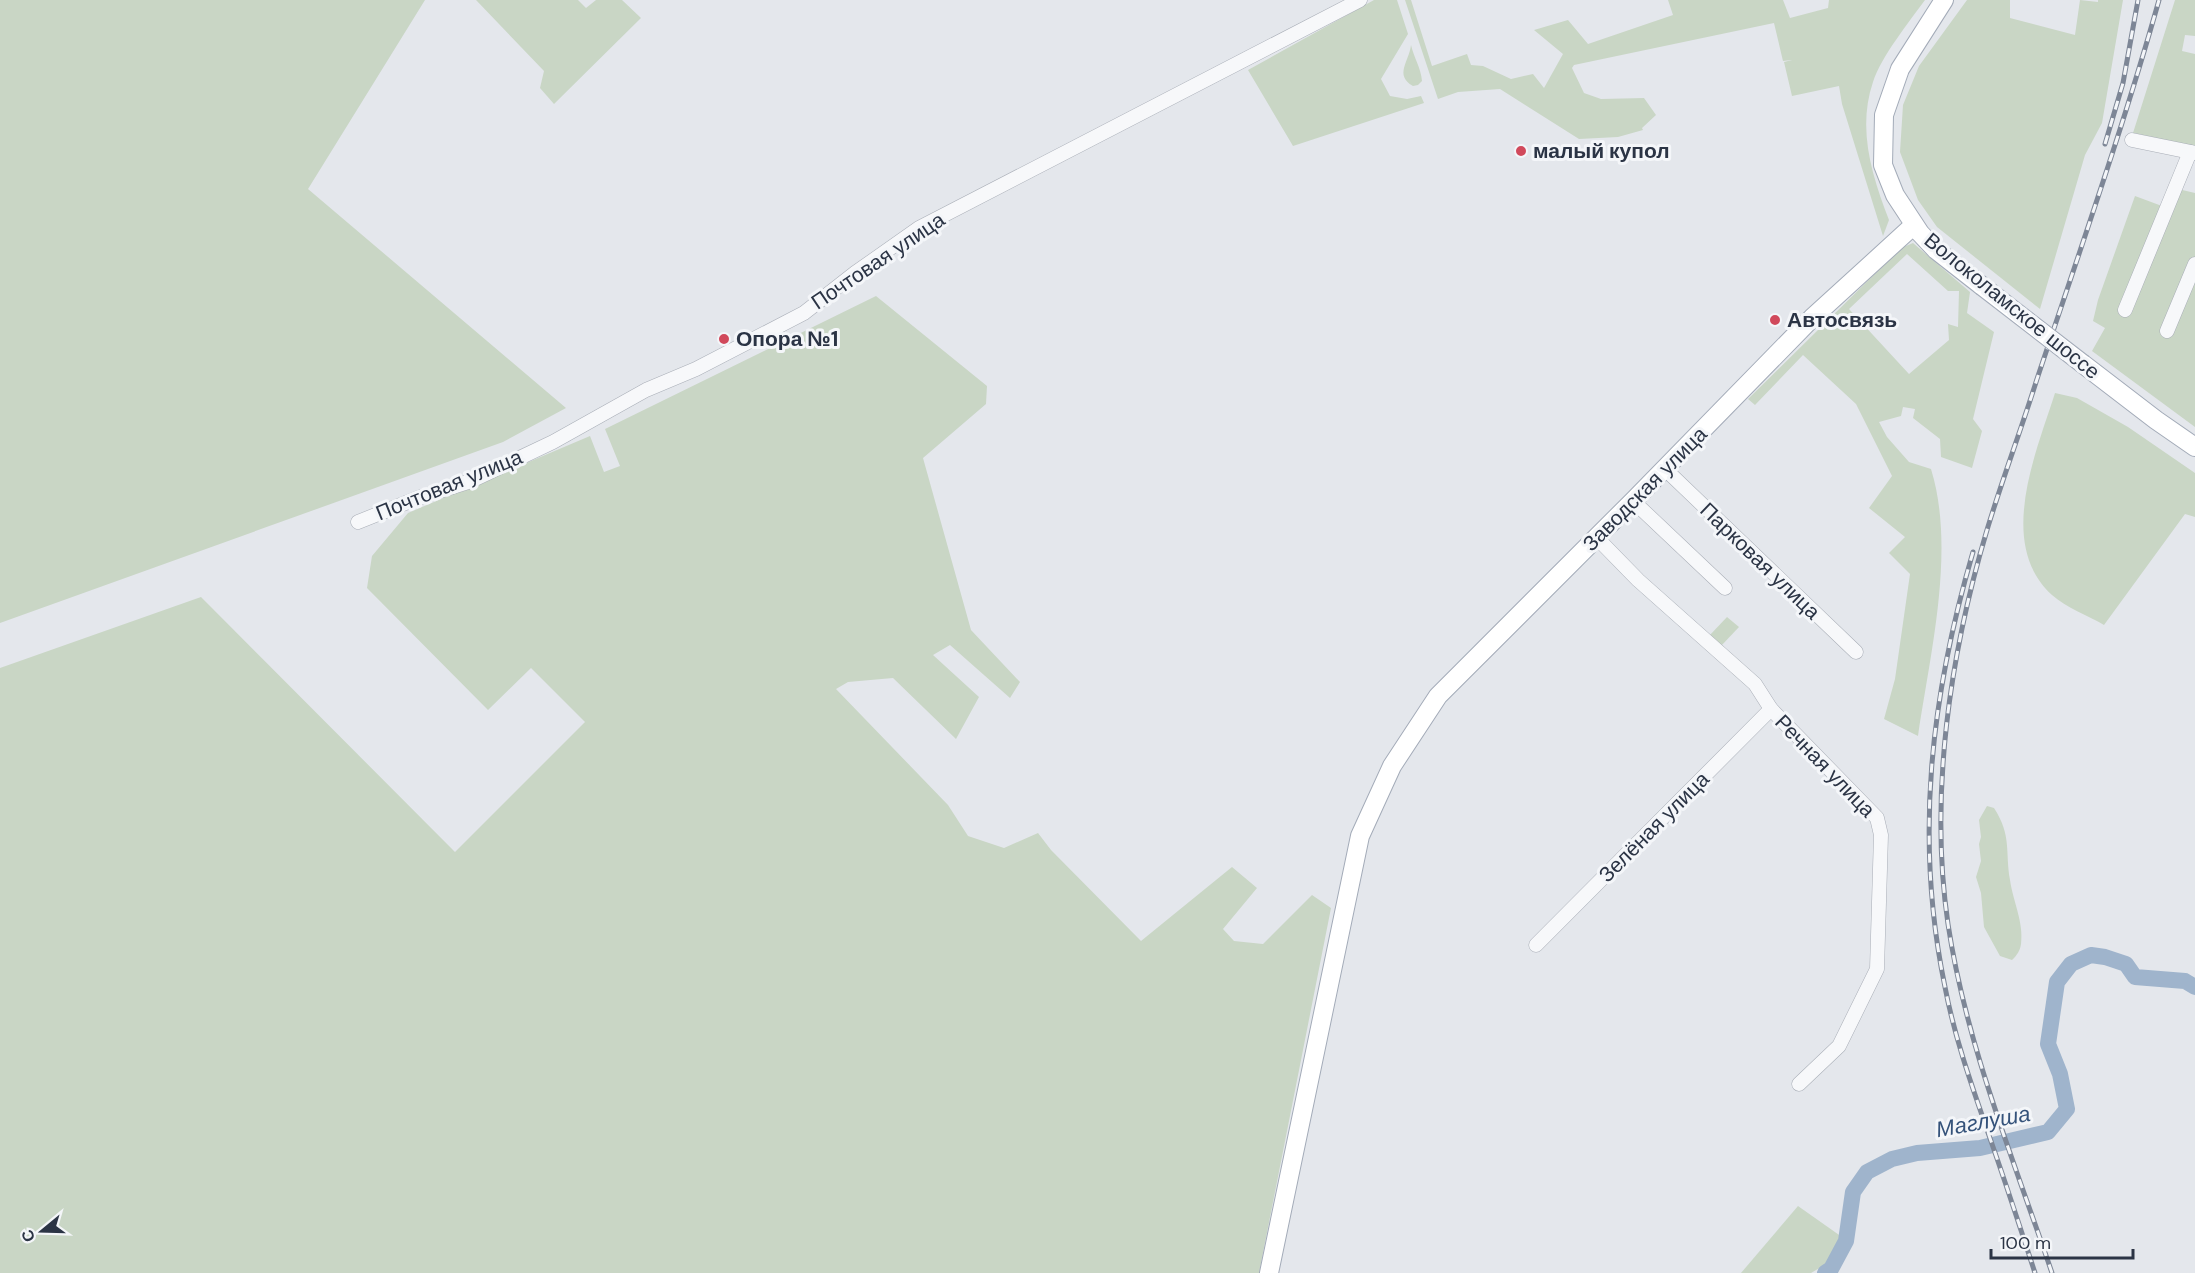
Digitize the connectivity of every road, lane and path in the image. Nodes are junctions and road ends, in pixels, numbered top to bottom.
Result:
1 (1360, 0) edge
2 (1944, 0) edge
3 (2132, 140) dead end
4 (2192, 153) edge
5 (1914, 225) junction
6 (2195, 264) edge
7 (2125, 310) dead end
8 (2167, 331) dead end
9 (2195, 447) edge
10 (1665, 469) junction
11 (1633, 501) junction
12 (358, 522) dead end
13 (1597, 538) junction
14 (1725, 588) dead end
15 (1856, 652) dead end
16 (1771, 709) junction
17 (1536, 945) dead end
18 (1799, 1084) dead end
19 (1269, 1273) edge

1 - 12 street, Почтовая улица
2 - 5 main road, Волоколамское шоссе
3 - 4 street
4 - 7 street
5 - 9 main road, Волоколамское шоссе, bridge
5 - 10 main road, Заводская улица
6 - 8 street
10 - 11 main road, Заводская улица
10 - 15 street, Парковая улица
11 - 13 main road, Заводская улица
11 - 14 street
13 - 16 street
13 - 19 main road, Заводская улица
16 - 17 street, Зелёная улица
16 - 18 street, Речная улица

